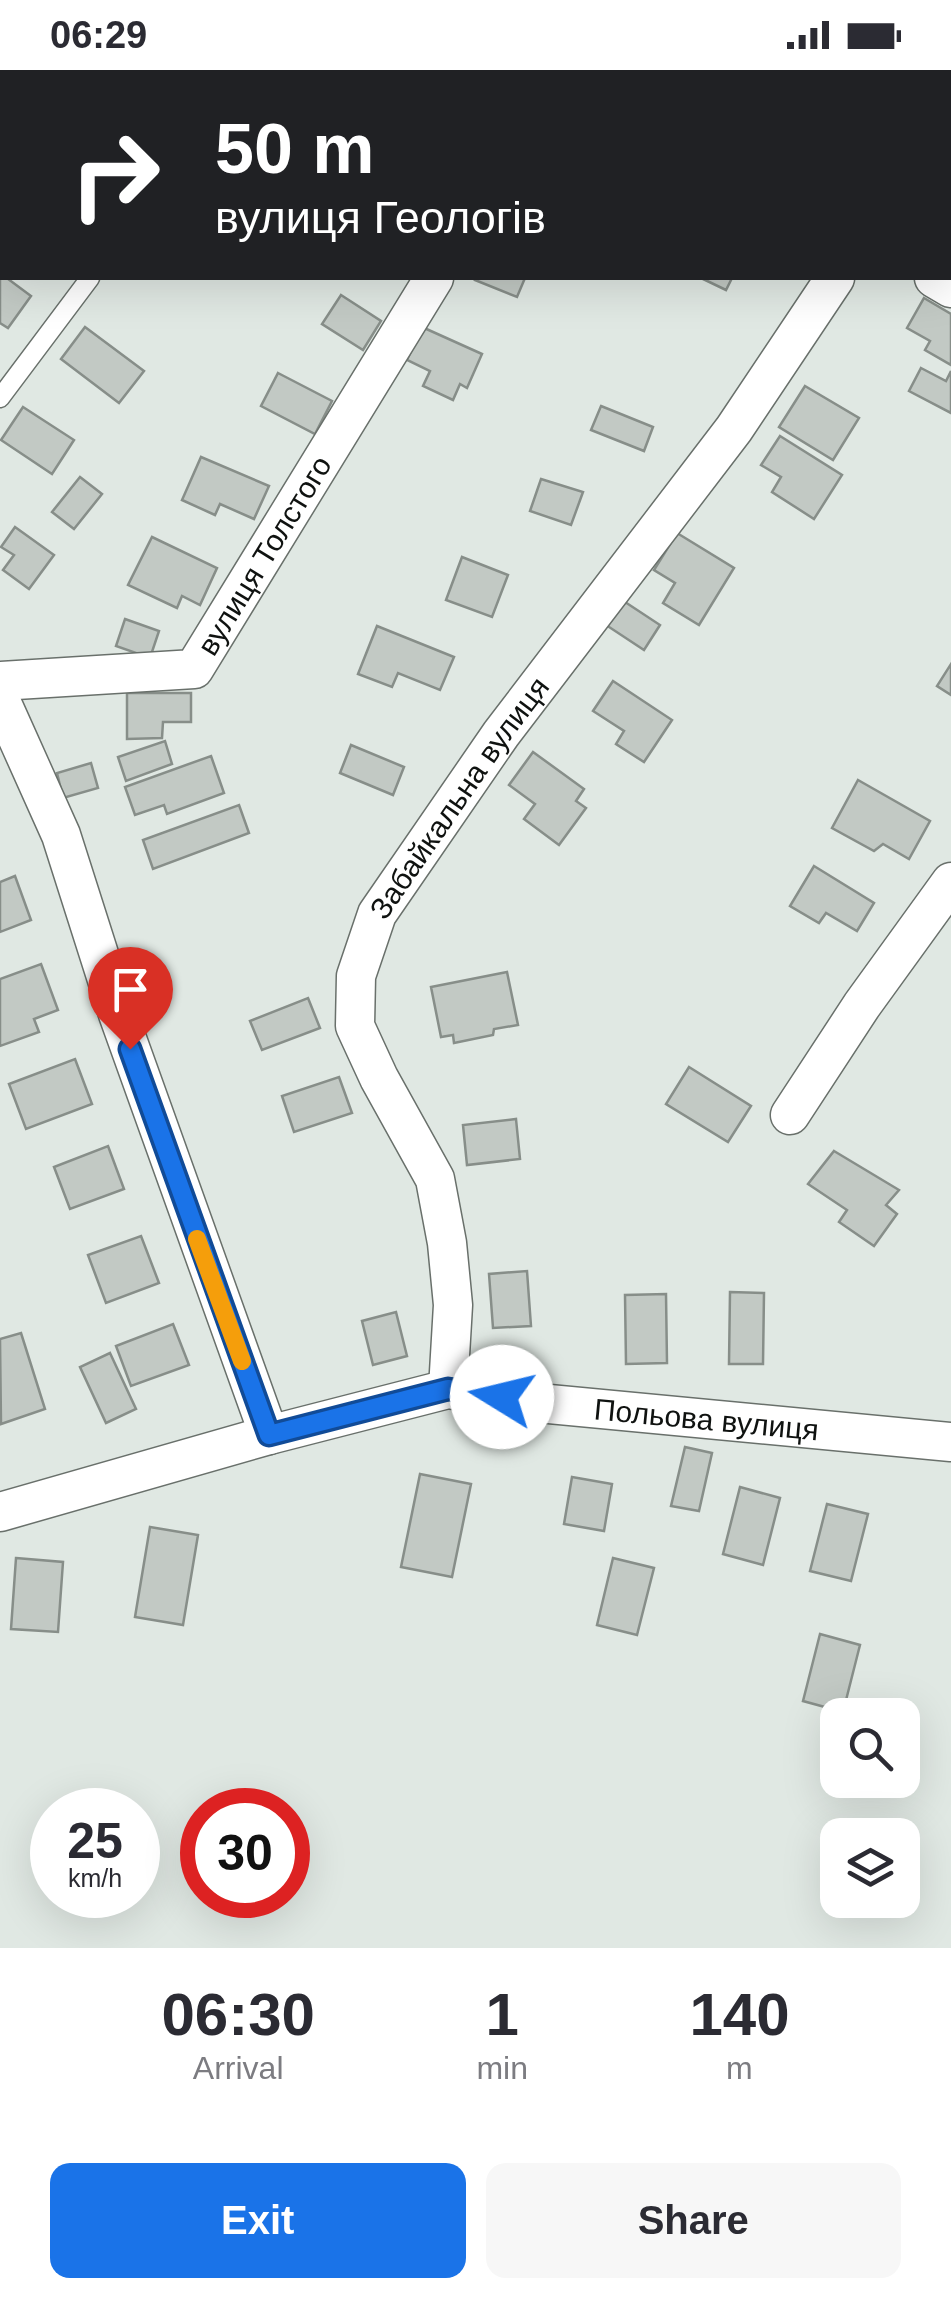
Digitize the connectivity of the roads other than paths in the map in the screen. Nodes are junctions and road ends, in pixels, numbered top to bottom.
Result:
1 (88, 280) edge
2 (433, 280) edge
3 (835, 280) edge
4 (0, 398) edge
5 (0, 682) edge
6 (0, 698) edge
7 (951, 882) edge
8 (790, 1115) dead end
9 (448, 1389) junction
10 (269, 1435) junction
11 (951, 1442) edge
12 (0, 1512) edge

1 - 4 lane
2 - 5 street, вулиця Толстого
3 - 9 street, Забайкальна вулиця
6 - 10 street
7 - 8 street
9 - 10 street, Польова вулиця
9 - 11 street, Польова вулиця
10 - 12 street, Польова вулиця

